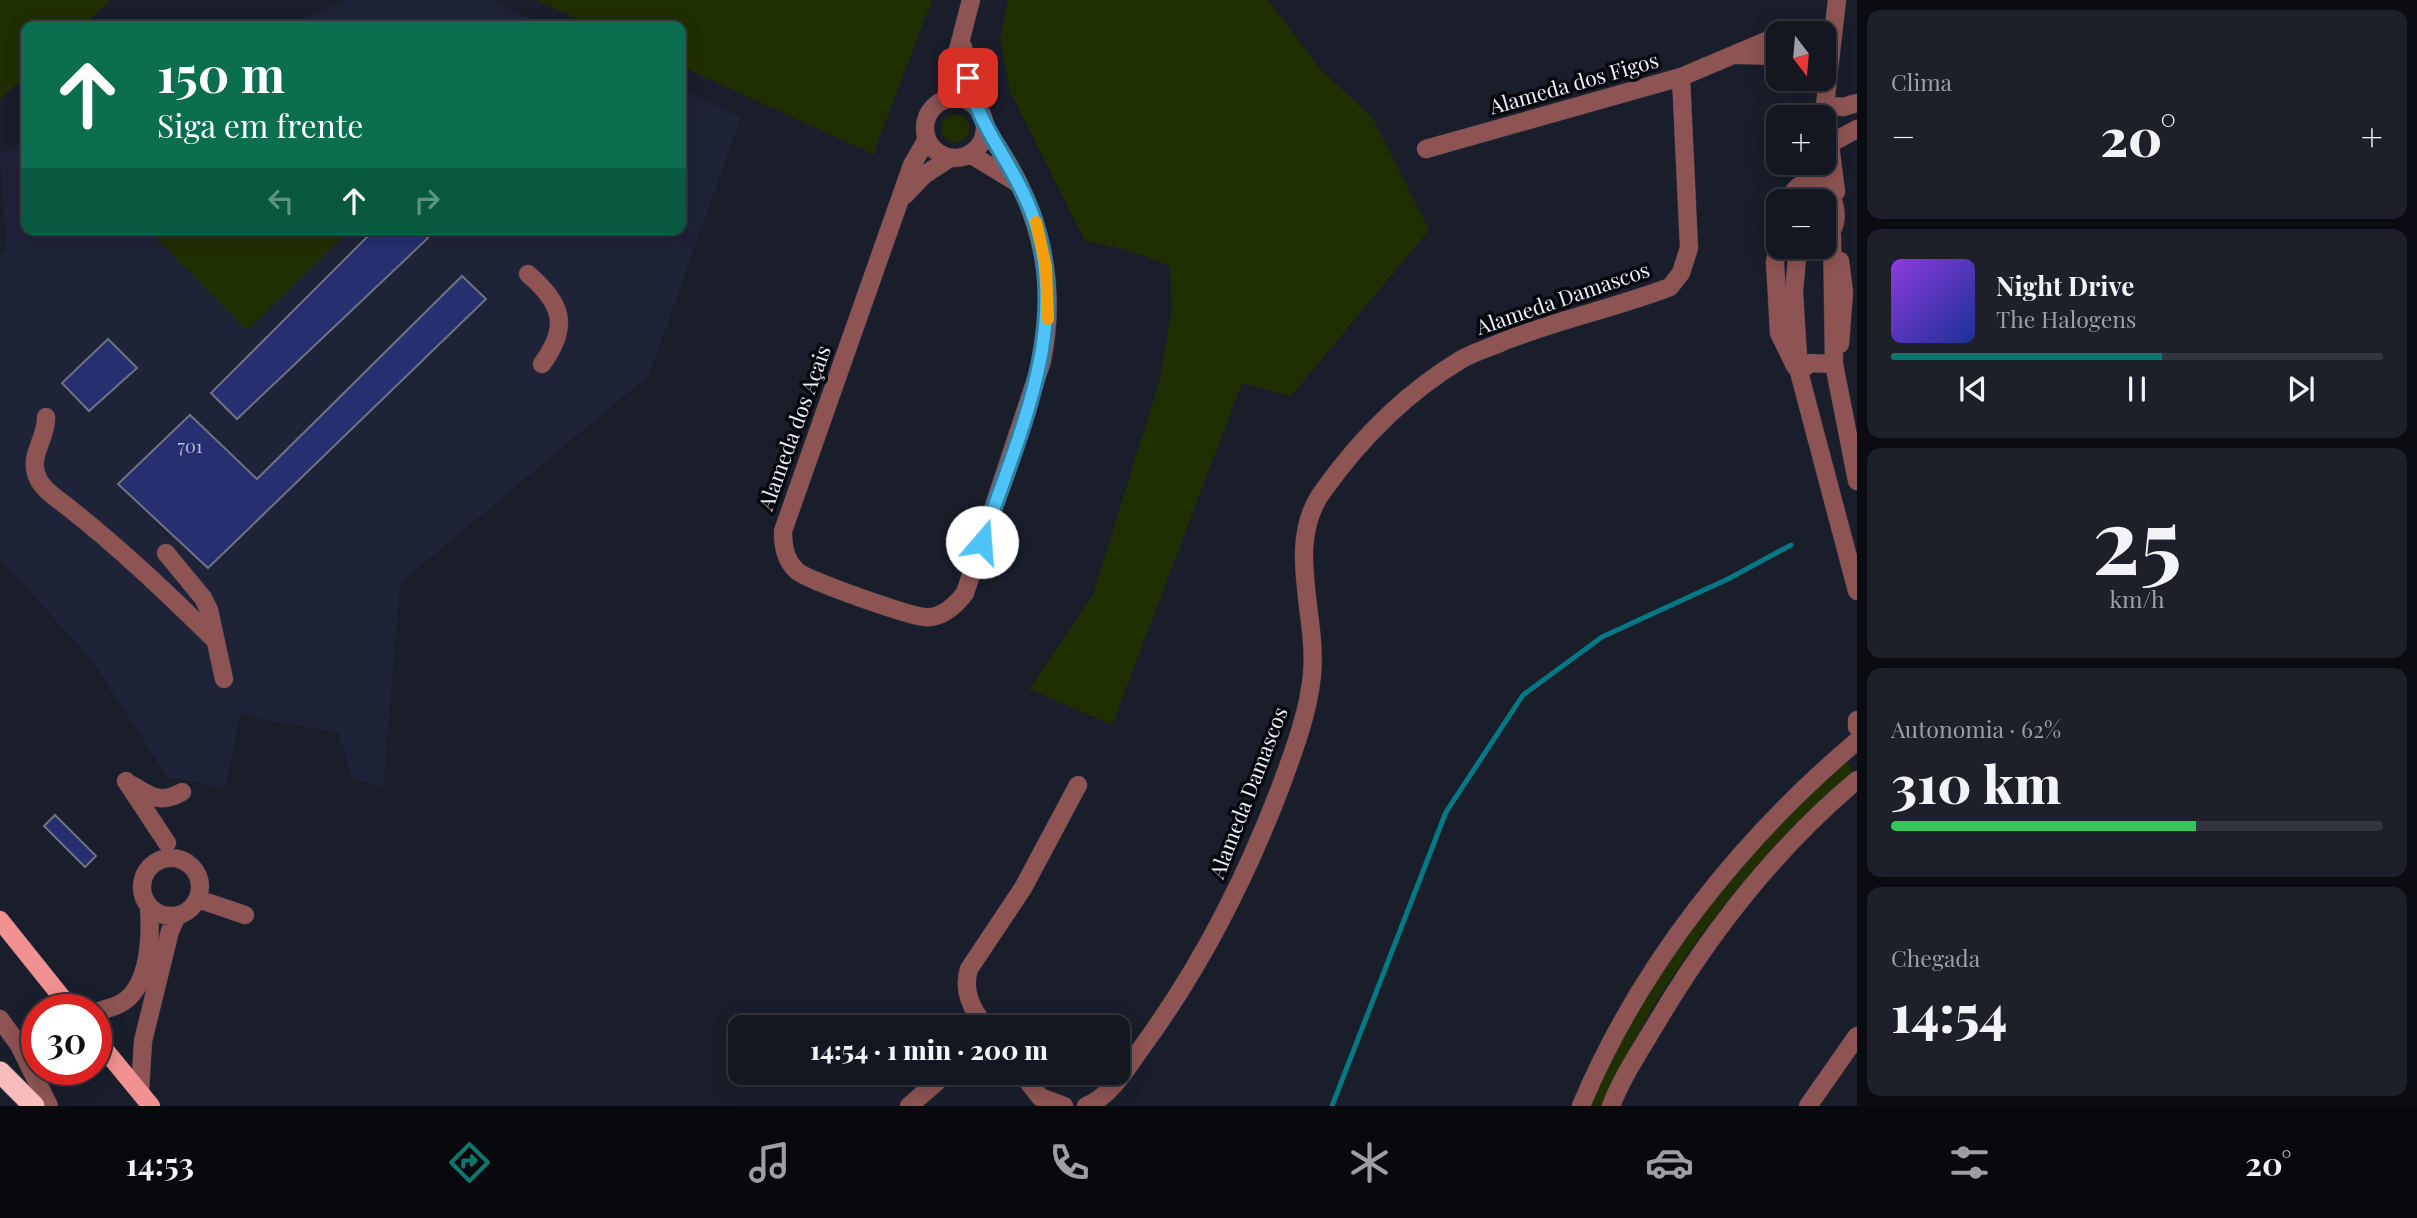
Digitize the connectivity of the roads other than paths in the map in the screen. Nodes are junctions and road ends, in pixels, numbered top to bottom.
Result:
1 (971, 0) edge
2 (1836, 0) edge
3 (1831, 21) edge
4 (962, 40) junction
5 (1766, 41) edge
6 (1732, 55) junction
7 (1766, 56) edge
8 (1681, 77) junction
9 (945, 100) junction
10 (1857, 103) edge
11 (973, 104) junction
12 (1836, 109) edge
13 (985, 129) junction
14 (1857, 129) edge
15 (927, 139) junction
16 (1836, 140) edge
17 (1426, 149) dead end
18 (970, 154) junction
19 (950, 158) junction
20 (1805, 175) edge
21 (1019, 184) junction
22 (1803, 185) junction
23 (1799, 189) edge
24 (1831, 189) edge
25 (1836, 192) edge
26 (902, 198) junction
27 (1836, 225) edge
28 (1776, 259) edge
29 (1797, 259) edge
30 (1831, 259) edge
31 (528, 274) dead end
32 (542, 364) dead end
33 (1833, 364) junction
34 (1799, 372) junction
35 (46, 417) dead end
36 (1857, 481) edge
37 (166, 553) dead end
38 (1857, 591) edge
39 (216, 641) junction
40 (224, 679) dead end
41 (1857, 720) edge
42 (1857, 727) edge
43 (1857, 741) edge
44 (1857, 780) edge
45 (1078, 785) dead end
46 (182, 792) dead end
47 (167, 843) dead end
48 (198, 899) junction
49 (149, 907) junction
50 (245, 915) dead end
51 (177, 916) junction
52 (0, 920) edge
53 (59, 994) edge
54 (112, 1007) edge
55 (978, 1015) edge
56 (0, 1019) edge
57 (1857, 1036) edge
58 (0, 1040) edge
59 (112, 1059) edge
60 (0, 1072) edge
61 (933, 1085) edge
62 (1030, 1085) edge
63 (140, 1091) junction
64 (34, 1106) edge
65 (49, 1106) edge
66 (151, 1106) edge
67 (909, 1106) edge
68 (1064, 1106) edge
69 (1086, 1106) edge
70 (1581, 1106) edge
71 (1611, 1106) edge
72 (1808, 1106) edge

1 - 4 street
2 - 3 street
4 - 9 street
4 - 11 street
5 - 6 street, Alameda dos Figos
6 - 7 street, Alameda dos Figos
6 - 8 street, Alameda dos Figos
8 - 17 street, Alameda dos Figos
8 - 69 street, Alameda Damascos
9 - 11 street
9 - 15 street
10 - 12 street
11 - 13 street
13 - 18 street
13 - 21 street, Alameda dos Açais
14 - 16 street
15 - 19 street
15 - 26 street, Alameda dos Açais
18 - 19 street
18 - 21 street
19 - 26 street
20 - 22 street
21 - 26 street, Alameda dos Açais
22 - 23 street
22 - 24 street
25 - 27 street
28 - 34 street
29 - 34 street
30 - 33 street
31 - 32 street
33 - 34 street
33 - 36 street
34 - 38 street
35 - 39 street
37 - 39 street
39 - 40 street
41 - 42 street
43 - 70 street
44 - 71 street
45 - 55 street
46 - 47 street
48 - 49 street
48 - 50 street
48 - 51 street
49 - 51 street
49 - 54 street
51 - 63 street
52 - 53 main road
56 - 65 street
57 - 72 street
58 - 65 street
59 - 63 main road
60 - 64 highway
61 - 67 street
62 - 68 street
63 - 66 main road

